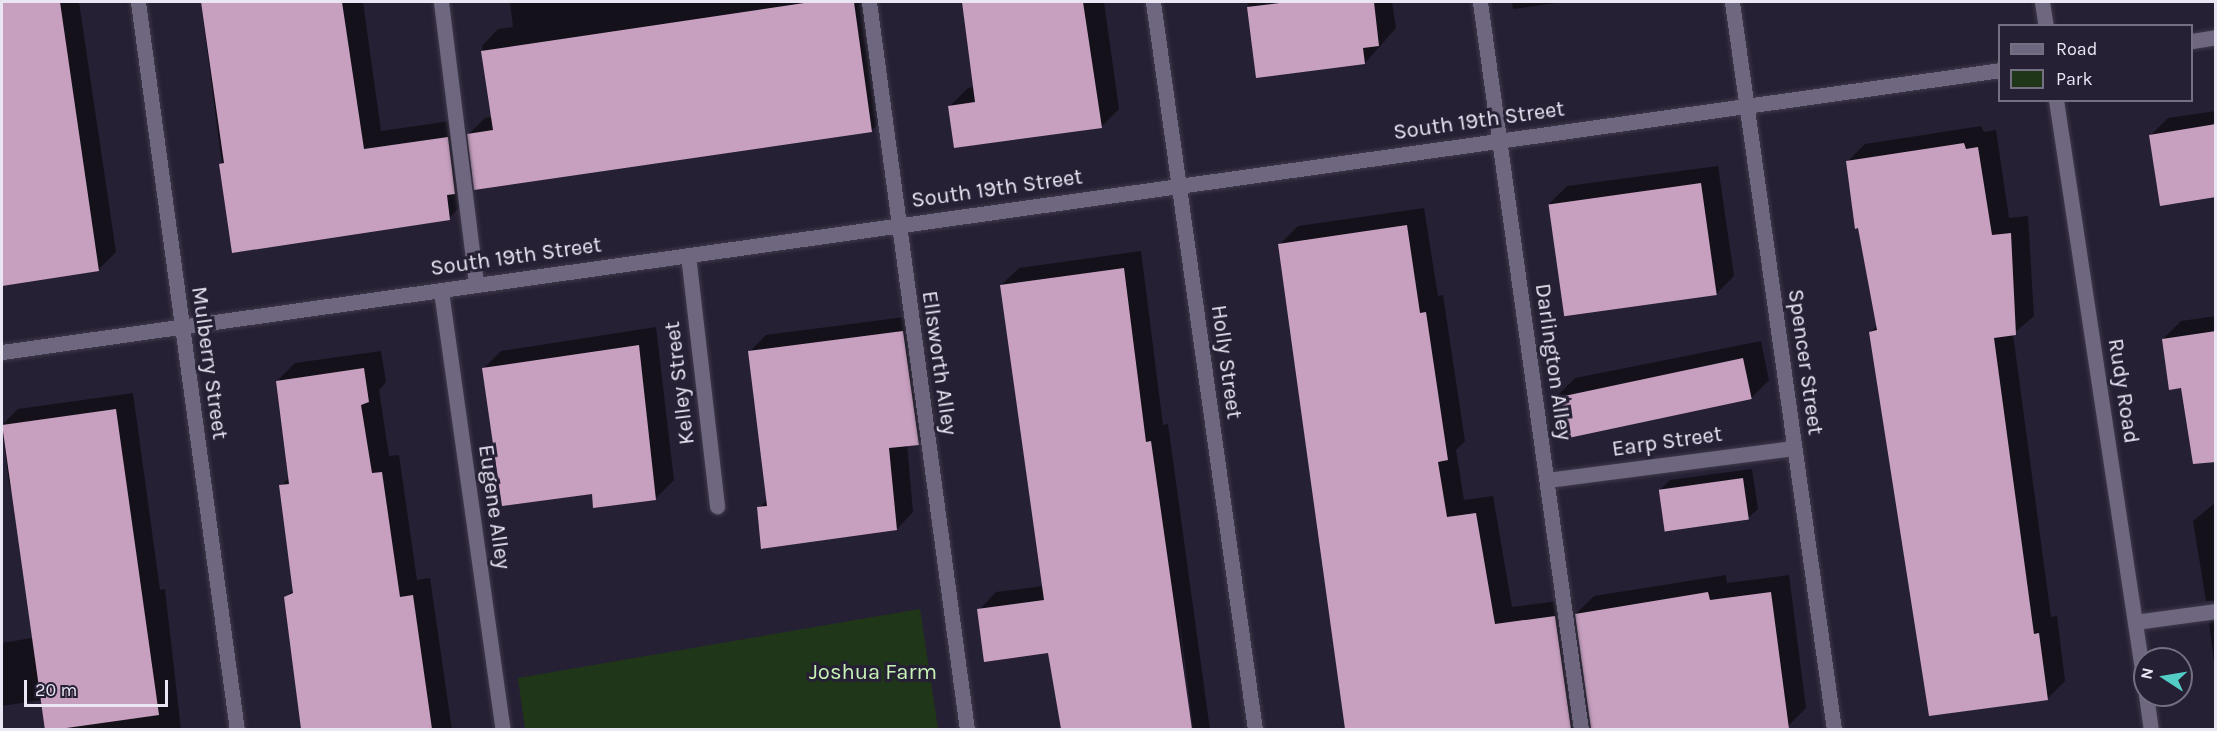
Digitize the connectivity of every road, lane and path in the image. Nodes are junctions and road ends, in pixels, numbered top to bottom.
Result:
1 (138, 2) edge
2 (441, 2) edge
3 (868, 2) edge
4 (1153, 2) edge
5 (1480, 2) edge
6 (1731, 2) edge
7 (2042, 2) edge
8 (2046, 24) edge
9 (2216, 37) edge
10 (2193, 41) edge
11 (1998, 70) edge
12 (2056, 102) edge
13 (1746, 106) junction
14 (1499, 141) junction
15 (1179, 186) junction
16 (897, 226) junction
17 (688, 255) junction
18 (476, 285) junction
19 (441, 291) junction
20 (181, 327) junction
21 (2, 352) edge
22 (1794, 448) junction
23 (1547, 480) junction
24 (717, 506) dead end
25 (2216, 611) edge
26 (2135, 622) junction
27 (2139, 647) edge
28 (2148, 707) edge
29 (237, 729) edge
30 (502, 729) edge
31 (967, 729) edge
32 (1255, 729) edge
33 (1581, 729) edge
34 (1834, 729) edge
35 (2151, 729) edge

1 - 20 street, Mulberry Street
2 - 18 street
3 - 16 street, Ellsworth Alley
4 - 15 street, Holly Street
5 - 14 street, Darlington Alley
6 - 13 street, Spencer Street
7 - 8 street
9 - 10 street
11 - 13 street, South 19th Street
12 - 26 street, Rudy Road
13 - 14 street, South 19th Street
13 - 22 street, Spencer Street
14 - 15 street, South 19th Street
14 - 23 street, Darlington Alley
15 - 16 street, South 19th Street
15 - 32 street, Holly Street
16 - 17 street, South 19th Street
16 - 31 street, Ellsworth Alley
17 - 18 street, South 19th Street
17 - 24 street, Kelley Street
18 - 19 street, South 19th Street
19 - 20 street, South 19th Street
19 - 30 street, Eugene Alley
20 - 21 street, South 19th Street
20 - 29 street, Mulberry Street
22 - 23 street, Earp Street
22 - 34 street, Spencer Street
23 - 33 street, Darlington Alley
25 - 26 street
26 - 27 street, Rudy Road
28 - 35 street

